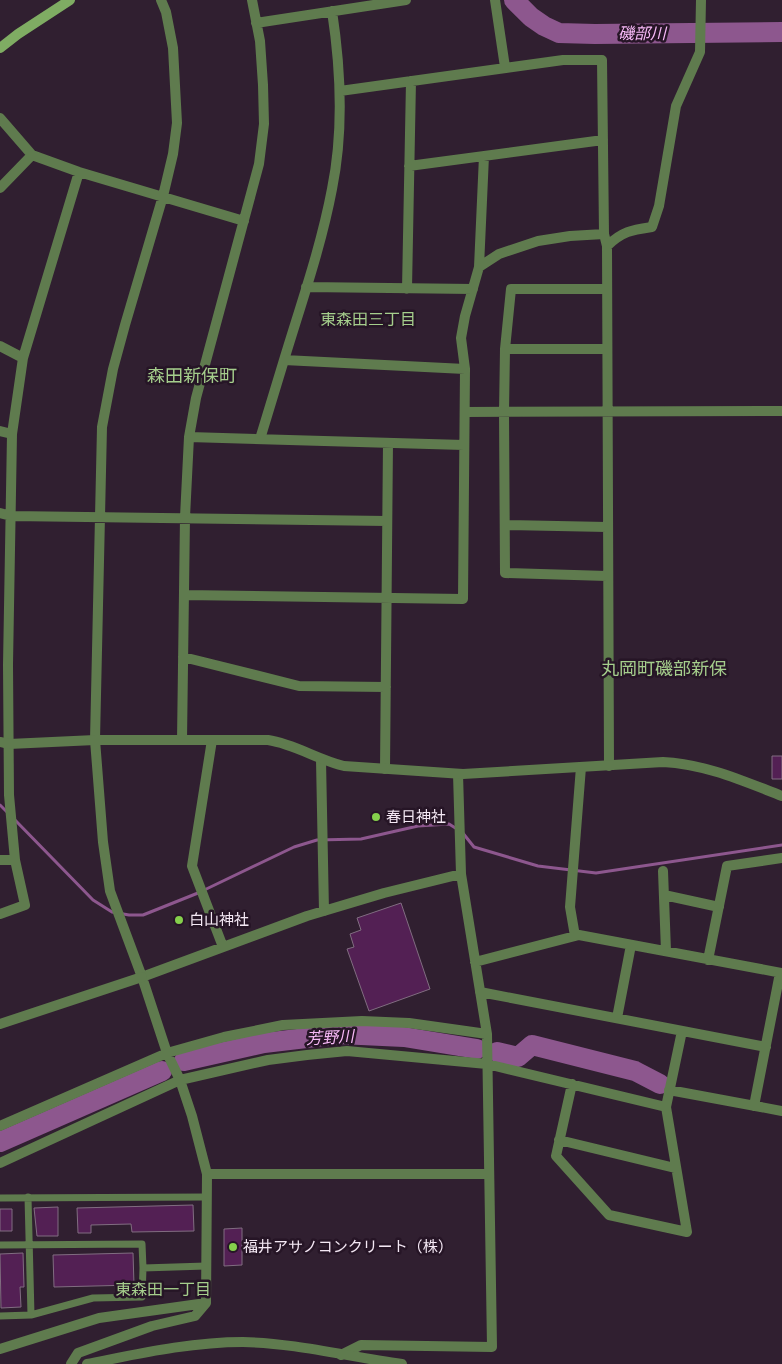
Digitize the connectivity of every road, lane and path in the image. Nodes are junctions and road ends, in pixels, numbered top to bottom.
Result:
1 (70, 0) edge
2 (161, 0) edge
3 (252, 0) edge
4 (406, 0) edge
5 (495, 0) edge
6 (701, 0) edge
7 (332, 11) junction
8 (256, 23) junction
9 (0, 48) edge
10 (505, 67) junction
11 (411, 81) junction
12 (340, 91) junction
13 (0, 118) edge
14 (603, 140) junction
15 (32, 155) junction
16 (484, 156) junction
17 (409, 166) junction
18 (79, 172) junction
19 (0, 188) edge
20 (163, 196) junction
21 (244, 220) junction
22 (604, 234) junction
23 (607, 246) junction
24 (479, 268) junction
25 (306, 287) junction
26 (407, 289) junction
27 (607, 289) junction
28 (473, 290) junction
29 (0, 346) edge
30 (505, 349) junction
31 (607, 349) junction
32 (23, 358) junction
33 (284, 360) junction
34 (465, 369) junction
35 (782, 411) edge
36 (465, 412) junction
37 (504, 412) junction
38 (607, 412) junction
39 (0, 431) edge
40 (12, 434) junction
41 (189, 437) junction
42 (260, 439) junction
43 (388, 443) junction
44 (464, 445) junction
45 (0, 513) edge
46 (11, 516) junction
47 (99, 517) junction
48 (185, 517) junction
49 (387, 521) junction
50 (506, 526) junction
51 (607, 527) junction
52 (607, 576) junction
53 (5, 588) edge
54 (184, 595) junction
55 (387, 598) junction
56 (183, 657) junction
57 (4, 664) edge
58 (386, 687) junction
59 (95, 740) junction
60 (182, 740) junction
61 (212, 740) junction
62 (4, 743) edge
63 (321, 760) junction
64 (609, 766) junction
65 (581, 767) junction
66 (385, 769) junction
67 (458, 774) junction
68 (782, 796) edge
69 (782, 858) edge
70 (0, 860) edge
71 (16, 860) junction
72 (663, 872) dead end
73 (462, 874) junction
74 (664, 895) junction
75 (719, 906) junction
76 (324, 911) junction
77 (0, 914) edge
78 (575, 936) junction
79 (631, 945) junction
80 (223, 948) junction
81 (666, 951) junction
82 (708, 960) junction
83 (475, 962) junction
84 (781, 973) edge
85 (142, 977) junction
86 (480, 992) junction
87 (617, 1018) junction
88 (0, 1024) edge
89 (682, 1031) junction
90 (486, 1034) junction
91 (766, 1047) junction
92 (167, 1053) junction
93 (487, 1064) junction
94 (180, 1080) junction
95 (572, 1084) junction
96 (669, 1090) junction
97 (754, 1106) junction
98 (666, 1107) junction
99 (782, 1111) edge
100 (0, 1126) edge
101 (559, 1140) junction
102 (0, 1163) edge
103 (675, 1168) junction
104 (206, 1174) junction
105 (488, 1174) junction
106 (28, 1197) junction
107 (206, 1197) junction
108 (0, 1198) edge
109 (29, 1244) junction
110 (0, 1245) edge
111 (206, 1266) junction
112 (143, 1268) junction
113 (206, 1303) junction
114 (31, 1315) junction
115 (0, 1316) edge
116 (0, 1349) edge
117 (341, 1355) junction
118 (70, 1364) edge
119 (87, 1364) edge
120 (402, 1364) edge

1 - 9 main road
2 - 20 street
3 - 8 street
4 - 7 street
5 - 10 street
6 - 23 street
7 - 8 street
7 - 12 street
8 - 21 street
10 - 11 street
10 - 14 street
11 - 12 street
11 - 17 street
12 - 25 street
13 - 15 street
14 - 16 street
14 - 22 street
15 - 18 street
15 - 19 street
16 - 17 street
16 - 24 street
17 - 26 street
18 - 20 street
18 - 32 street
20 - 21 street
20 - 47 street
21 - 41 street
22 - 23 street
22 - 24 street
23 - 27 street
24 - 28 street
25 - 26 street
25 - 33 street
26 - 28 street
27 - 30 street
27 - 31 street
28 - 34 street
29 - 32 street
30 - 31 street
30 - 37 street
31 - 38 street
32 - 40 street
33 - 34 street
33 - 42 street
34 - 36 street
35 - 38 street
36 - 37 street
36 - 44 street
37 - 38 street
37 - 50 street
38 - 51 street
39 - 40 street
40 - 46 street
41 - 42 street
41 - 48 street
42 - 43 street
43 - 44 street
43 - 49 street
44 - 55 street
45 - 46 street
46 - 47 street
46 - 53 street
47 - 48 street
47 - 59 street
48 - 49 street
48 - 54 street
49 - 55 street
50 - 51 street
50 - 52 street
51 - 52 street
52 - 64 street
53 - 57 street
54 - 55 street
54 - 56 street
55 - 58 street
56 - 58 street
56 - 60 street
57 - 62 street
58 - 66 street
59 - 60 street
59 - 62 street
59 - 85 street
60 - 61 street
61 - 63 street
61 - 80 street
62 - 71 street
63 - 66 street
63 - 76 street
64 - 65 street
64 - 68 street
65 - 67 street
65 - 78 street
66 - 67 street
67 - 73 street
69 - 75 street
70 - 71 street
71 - 77 street
72 - 74 street
73 - 76 street
73 - 83 street
74 - 75 street
74 - 81 street
75 - 82 street
76 - 80 street
78 - 79 street
78 - 83 street
79 - 81 street
79 - 87 street
80 - 85 street
81 - 82 street
82 - 84 street
83 - 86 street
84 - 91 street
85 - 88 street
85 - 92 street
86 - 87 street
86 - 90 street
87 - 89 street
89 - 91 street
89 - 96 street
90 - 92 street
90 - 93 street
91 - 97 street
92 - 94 street
92 - 100 street
93 - 94 street
93 - 95 street
93 - 105 street
94 - 102 street
94 - 104 street
95 - 98 street
95 - 101 street
96 - 97 street
96 - 98 street
97 - 99 street
98 - 103 street
101 - 103 street
101 - 103 street
104 - 105 street
104 - 107 street
105 - 117 street
106 - 107 lane
106 - 108 lane
106 - 109 lane
107 - 111 street
109 - 110 lane
109 - 112 lane
109 - 114 lane
111 - 112 lane
111 - 113 street
112 - 114 lane
113 - 116 street
113 - 118 street
114 - 115 lane
117 - 119 street
117 - 120 street

